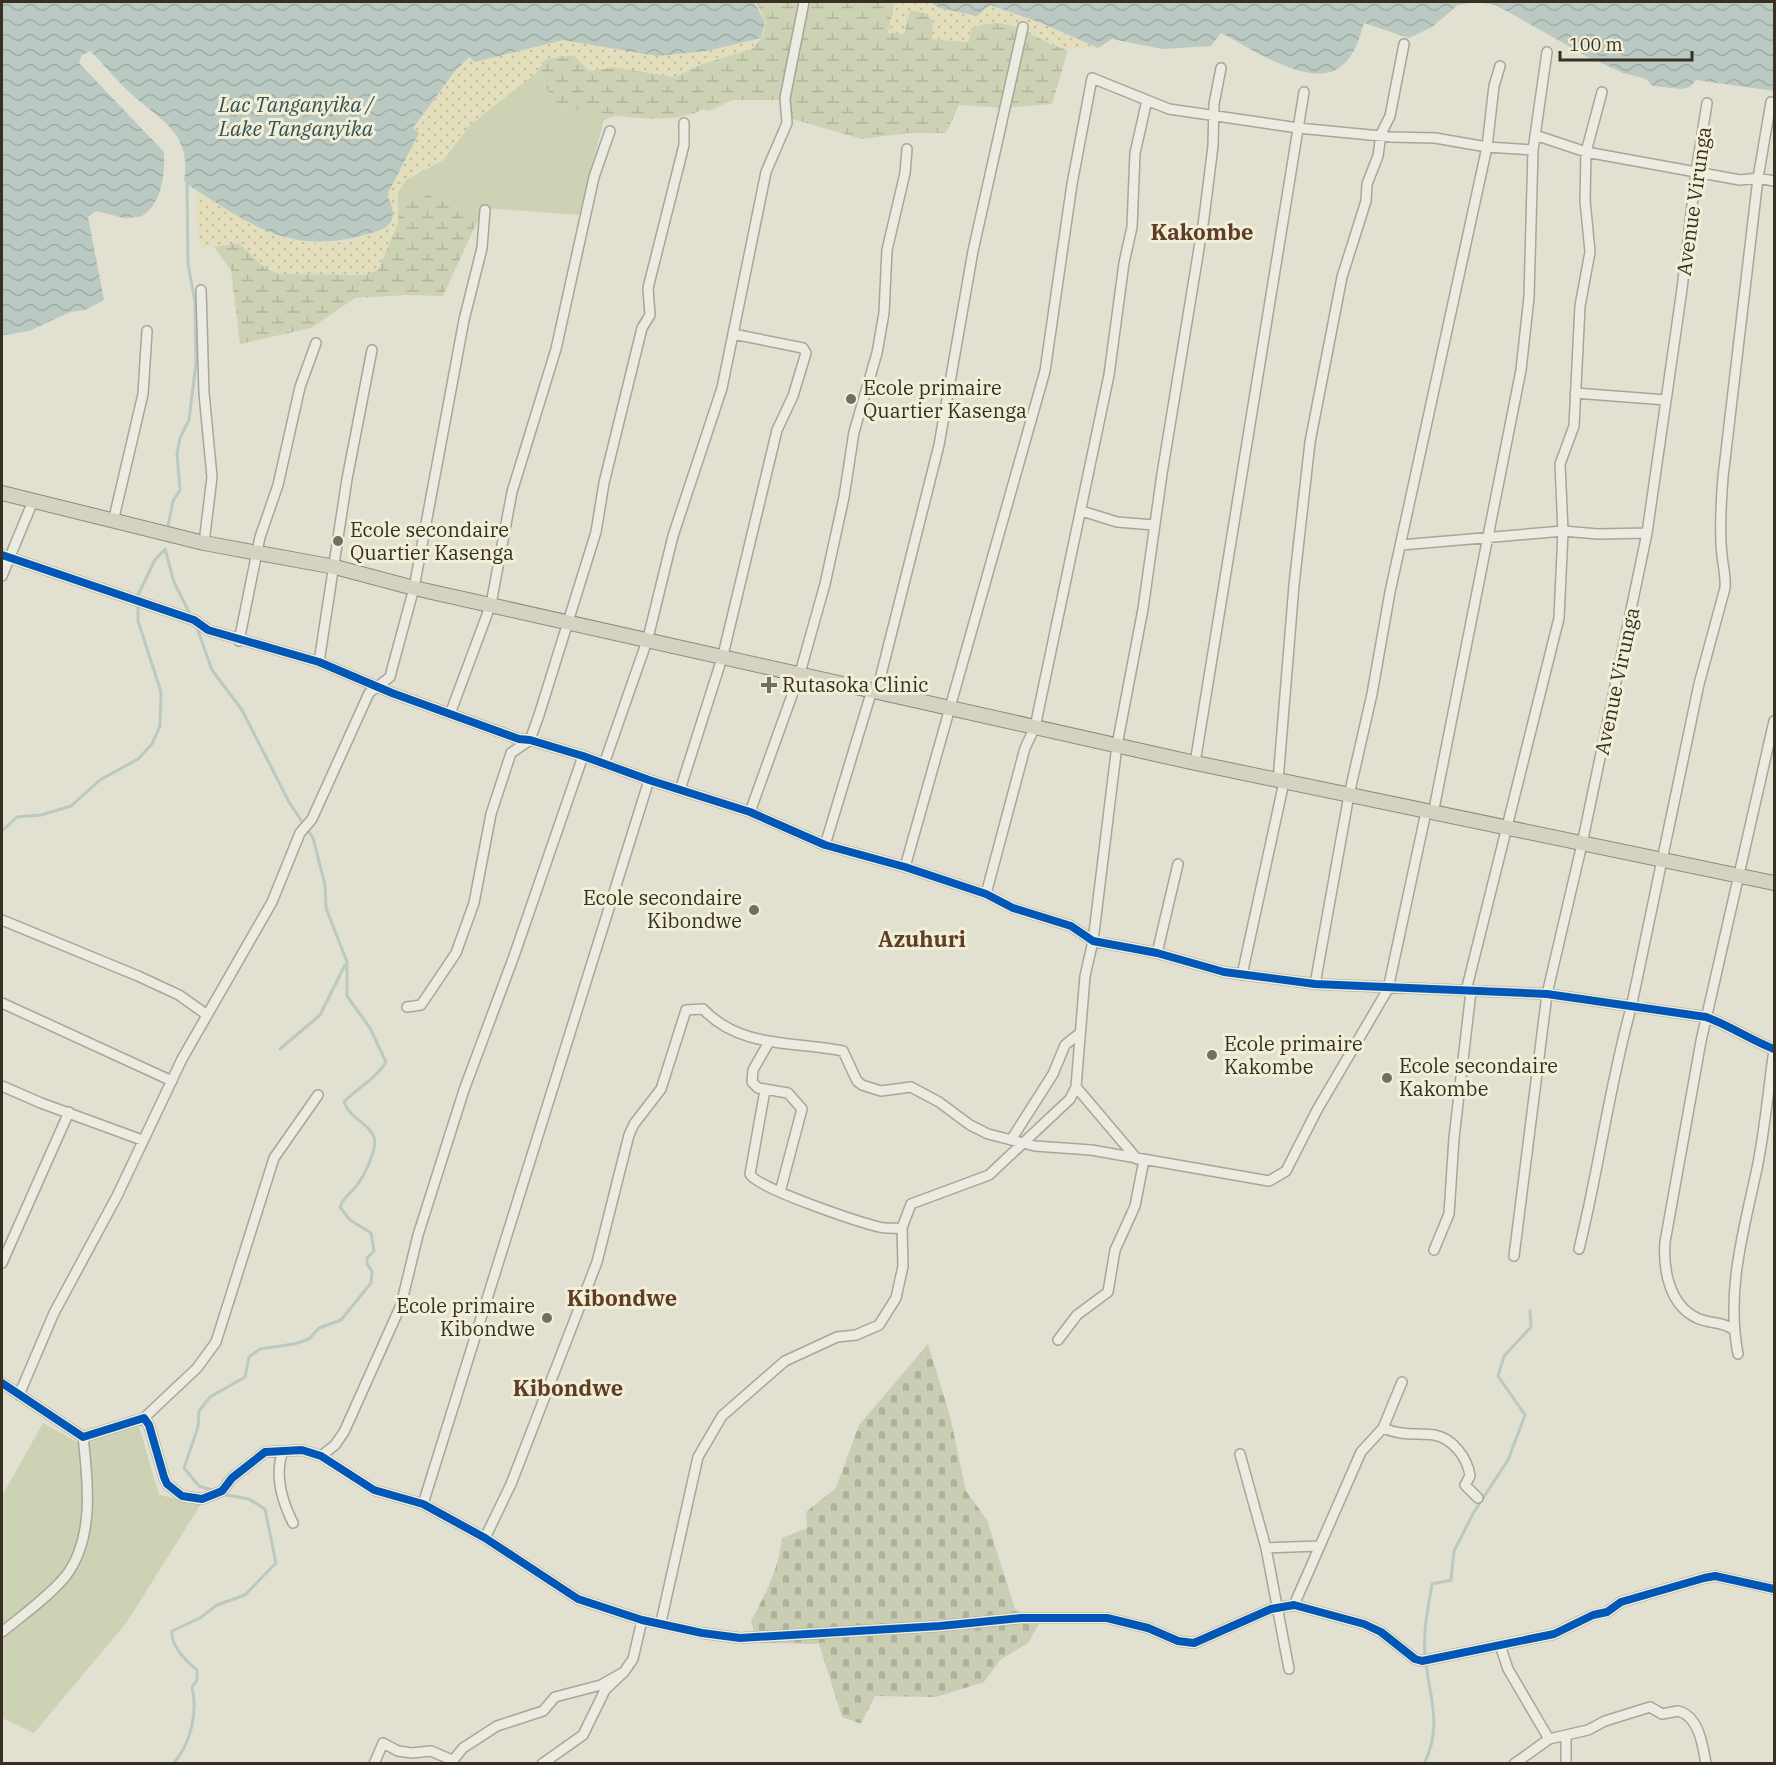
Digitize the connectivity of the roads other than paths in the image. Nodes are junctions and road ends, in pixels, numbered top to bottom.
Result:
1 (804, 2) edge
2 (1023, 27) dead end
3 (1404, 44) dead end
4 (1547, 52) dead end
5 (1500, 66) dead end
6 (1221, 68) dead end
7 (1602, 92) dead end
8 (1304, 93) dead end
9 (1147, 100) junction
10 (1771, 102) dead end
11 (1707, 103) dead end
12 (1214, 116) junction
13 (684, 123) dead end
14 (1298, 128) junction
15 (610, 131) dead end
16 (1381, 134) junction
17 (1535, 135) junction
18 (1487, 147) junction
19 (908, 148) dead end
20 (1533, 150) junction
21 (1586, 152) junction
22 (1696, 172) junction
23 (1758, 178) junction
24 (1774, 181) edge
25 (484, 210) dead end
26 (201, 290) dead end
27 (147, 331) dead end
28 (734, 334) junction
29 (316, 343) dead end
30 (372, 350) dead end
31 (1575, 393) junction
32 (1666, 400) junction
33 (2, 493) edge
34 (33, 501) junction
35 (1082, 511) junction
36 (113, 522) junction
37 (1154, 525) junction
38 (1563, 531) junction
39 (1647, 533) junction
40 (1489, 535) junction
41 (204, 543) junction
42 (1401, 545) junction
43 (257, 553) junction
44 (6, 557) edge
45 (336, 567) junction
46 (2, 576) edge
47 (414, 588) junction
48 (491, 604) junction
49 (569, 622) junction
50 (648, 638) junction
51 (239, 641) junction
52 (723, 655) junction
53 (319, 662) junction
54 (800, 673) junction
55 (379, 686) junction
56 (874, 691) junction
57 (951, 708) junction
58 (450, 714) junction
59 (1774, 721) edge
60 (1035, 727) junction
61 (530, 740) junction
62 (1117, 745) junction
63 (583, 756) junction
64 (1195, 763) junction
65 (604, 764) junction
66 (649, 780) junction
67 (1281, 781) junction
68 (680, 790) junction
69 (1349, 795) junction
70 (750, 812) junction
71 (1430, 813) junction
72 (1509, 830) junction
73 (1582, 844) junction
74 (825, 845) junction
75 (1661, 859) junction
76 (1178, 864) dead end
77 (905, 867) junction
78 (1739, 875) junction
79 (1774, 883) edge
80 (986, 894) junction
81 (2, 920) edge
82 (1093, 941) junction
83 (1157, 953) junction
84 (1242, 975) junction
85 (1315, 984) junction
86 (1388, 989) junction
87 (1469, 991) junction
88 (1547, 994) junction
89 (2, 1003) edge
90 (407, 1008) dead end
91 (1631, 1008) junction
92 (207, 1015) junction
93 (1706, 1017) junction
94 (1080, 1033) junction
95 (769, 1042) junction
96 (1774, 1049) edge
97 (172, 1081) junction
98 (2, 1086) edge
99 (1076, 1088) junction
100 (765, 1090) junction
101 (318, 1095) dead end
102 (69, 1112) junction
103 (142, 1140) junction
104 (1011, 1140) junction
105 (1022, 1144) junction
106 (1140, 1159) junction
107 (780, 1192) junction
108 (902, 1228) junction
109 (1579, 1249) dead end
110 (1434, 1250) dead end
111 (1514, 1256) dead end
112 (2, 1263) edge
113 (1733, 1329) junction
114 (1058, 1340) dead end
115 (1738, 1354) dead end
116 (1402, 1382) dead end
117 (2, 1383) edge
118 (19, 1395) junction
119 (144, 1418) junction
120 (1383, 1428) junction
121 (83, 1437) junction
122 (283, 1450) junction
123 (1240, 1454) dead end
124 (321, 1456) junction
125 (1478, 1498) dead end
126 (423, 1504) junction
127 (293, 1523) dead end
128 (485, 1538) junction
129 (1318, 1546) junction
130 (1266, 1548) junction
131 (1774, 1589) edge
132 (1293, 1605) junction
133 (1279, 1607) junction
134 (642, 1620) junction
135 (661, 1623) junction
136 (2, 1632) edge
137 (1500, 1645) junction
138 (1289, 1669) dead end
139 (624, 1672) junction
140 (1566, 1735) junction
141 (1549, 1739) junction
142 (451, 1762) edge
143 (374, 1764) edge
144 (542, 1764) edge
145 (1514, 1764) edge
146 (1566, 1764) edge
147 (1706, 1764) edge

1 - 28 street
2 - 56 street
3 - 16 street
4 - 17 street
5 - 18 street
6 - 12 street
7 - 21 street
8 - 14 street
9 - 12 street
9 - 35 street
9 - 57 street
10 - 23 street
11 - 22 street, Avenue Virunga
12 - 14 street
12 - 37 street
13 - 49 street
14 - 16 street
14 - 64 street
15 - 48 street
16 - 18 street
16 - 67 street
17 - 20 street
17 - 21 street
18 - 20 street
18 - 42 street
19 - 54 street
20 - 40 street
21 - 22 street
21 - 31 street
22 - 23 street
22 - 32 street, Avenue Virunga
23 - 24 street
23 - 75 street
25 - 47 street
26 - 41 street
27 - 36 street
28 - 50 street
28 - 52 street
29 - 43 street
30 - 45 street
31 - 32 street
31 - 38 street
32 - 39 street, Avenue Virunga
33 - 34 highway
34 - 36 highway
34 - 44 street
35 - 37 street
35 - 60 street
36 - 41 highway
37 - 62 street
38 - 39 street
38 - 40 street
38 - 72 street
39 - 73 street, Avenue Virunga
40 - 42 street
40 - 71 street
41 - 43 highway
42 - 69 street
43 - 45 highway
43 - 51 street
44 - 46 street
44 - 51 street
45 - 47 highway
45 - 53 street
47 - 48 highway
47 - 55 street
48 - 49 highway
48 - 58 street
49 - 50 highway
49 - 61 street
50 - 52 highway
50 - 65 street
51 - 53 street
52 - 54 highway
52 - 68 street
53 - 55 street
54 - 56 highway
54 - 70 street
55 - 58 street
55 - 92 street
56 - 57 highway
56 - 74 street
57 - 60 highway
57 - 77 street
58 - 61 street
59 - 78 street
60 - 62 highway
60 - 80 street
61 - 63 street
61 - 90 street
62 - 64 highway
62 - 82 street
63 - 65 street
63 - 124 street
64 - 67 highway
65 - 66 street
66 - 68 street
66 - 126 street
67 - 69 highway
67 - 84 street
68 - 70 street
69 - 71 highway
69 - 85 street
70 - 74 street
71 - 72 highway
71 - 86 street
72 - 73 highway
72 - 87 street
73 - 75 highway
73 - 88 street, Avenue Virunga
74 - 77 street
75 - 78 highway
75 - 91 street
76 - 83 street
77 - 80 street
78 - 79 highway
78 - 93 street
80 - 82 street
81 - 92 street
82 - 83 street
82 - 94 street
83 - 84 street
84 - 85 street
85 - 86 street
86 - 87 street
86 - 106 street
87 - 88 street
87 - 110 street
88 - 91 street
88 - 111 street, Avenue Virunga
89 - 97 street
91 - 93 street
91 - 109 street
92 - 97 street
93 - 96 street
93 - 113 street
94 - 99 street
94 - 104 street
95 - 100 street
95 - 104 street
95 - 128 street
96 - 113 street
97 - 103 street
98 - 102 street
99 - 105 street
99 - 106 street
100 - 107 street
100 - 107 street
101 - 119 street
102 - 103 street
102 - 112 street
103 - 118 street
104 - 105 street
105 - 106 street
105 - 108 street
106 - 114 street
107 - 108 street
108 - 135 street
113 - 115 street
116 - 120 street
117 - 118 street
118 - 121 street
119 - 121 street
119 - 122 street
120 - 125 street
120 - 129 street
121 - 136 street
122 - 124 street
122 - 127 street
123 - 130 street
124 - 126 street
126 - 128 street
128 - 134 street
129 - 130 street
129 - 132 street
130 - 133 street
131 - 137 street
132 - 133 street
132 - 137 street
133 - 135 street
133 - 138 street
134 - 135 street
134 - 139 street
137 - 141 street
139 - 142 street
139 - 144 street
140 - 141 street
140 - 146 street
140 - 147 street
141 - 145 street
142 - 143 street

